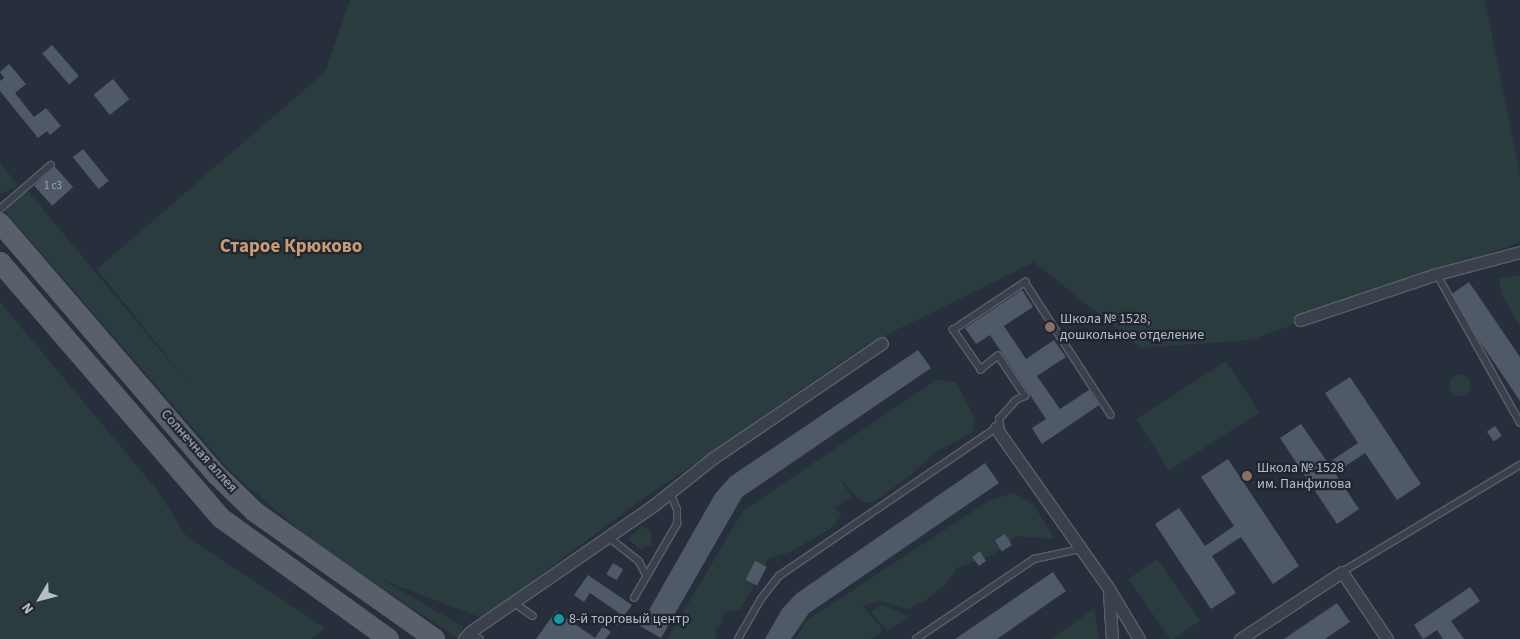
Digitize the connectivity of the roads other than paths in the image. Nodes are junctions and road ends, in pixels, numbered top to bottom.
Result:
1 (51, 165) dead end
2 (0, 209) edge
3 (0, 222) edge
4 (1520, 252) edge
5 (0, 262) edge
6 (1437, 274) junction
7 (1300, 320) dead end
8 (882, 343) dead end
9 (1111, 415) dead end
10 (1520, 422) edge
11 (999, 432) junction
12 (1520, 465) edge
13 (670, 493) junction
14 (607, 536) junction
15 (1081, 549) junction
16 (1342, 572) junction
17 (647, 576) junction
18 (1109, 590) junction
19 (634, 598) dead end
20 (513, 602) junction
21 (532, 616) dead end
22 (467, 635) edge
23 (389, 639) edge
24 (435, 639) edge
25 (480, 639) edge
26 (738, 639) edge
27 (916, 639) edge
28 (1112, 639) edge
29 (1139, 639) edge
30 (1240, 639) edge
31 (1387, 639) edge

1 - 2 lane
3 - 24 main road, Солнечная аллея
4 - 6 street
5 - 23 main road, Солнечная аллея
6 - 7 street
6 - 10 lane
8 - 13 street
9 - 11 lane
11 - 15 street
11 - 26 lane
12 - 16 lane
13 - 14 street
13 - 17 lane
14 - 17 lane
14 - 20 street
15 - 18 street
15 - 27 lane
16 - 30 street
16 - 31 street
17 - 19 lane
18 - 28 street
18 - 29 street
20 - 21 lane
20 - 22 street
22 - 25 lane

